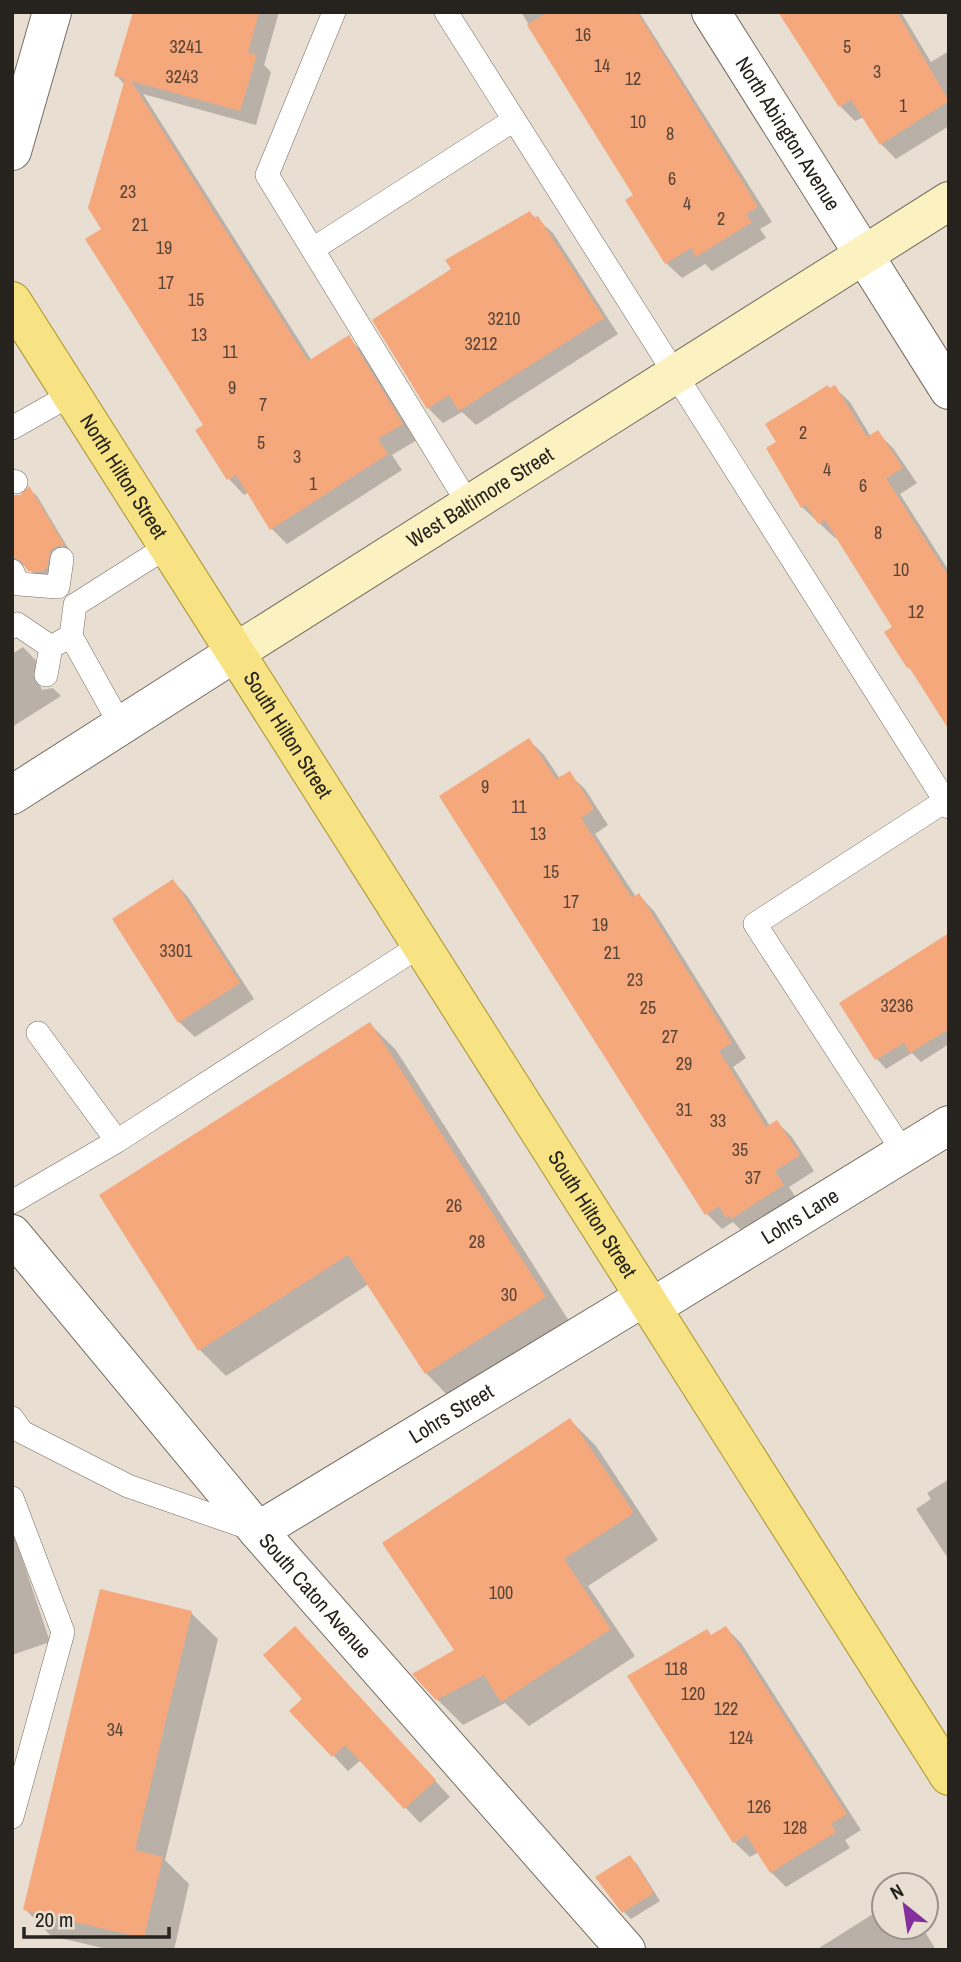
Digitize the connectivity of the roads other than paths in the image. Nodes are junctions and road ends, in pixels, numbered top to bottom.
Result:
1 (51, 12) edge
2 (334, 12) edge
3 (446, 12) edge
4 (711, 12) edge
5 (514, 120) junction
6 (12, 151) edge
7 (949, 201) edge
8 (313, 250) junction
9 (864, 255) junction
10 (12, 301) edge
11 (674, 374) junction
12 (949, 390) edge
13 (72, 394) junction
14 (12, 428) edge
15 (469, 505) junction
16 (168, 546) junction
17 (62, 559) dead end
18 (16, 578) edge
19 (58, 587) junction
20 (75, 606) junction
21 (15, 626) edge
22 (61, 642) junction
23 (236, 652) junction
24 (46, 675) dead end
25 (121, 726) junction
26 (12, 795) edge
27 (947, 804) edge
28 (421, 945) junction
29 (38, 1032) dead end
30 (949, 1125) edge
31 (117, 1140) junction
32 (904, 1153) junction
33 (12, 1202) edge
34 (12, 1234) edge
35 (648, 1303) junction
36 (12, 1418) edge
37 (12, 1498) edge
38 (258, 1531) junction
39 (949, 1776) edge
40 (12, 1817) edge
41 (626, 1950) edge

1 - 6 street
2 - 8 lane
3 - 5 lane
4 - 9 street, North Abington Avenue
5 - 8 lane
5 - 11 lane
7 - 9 main road, West Baltimore Street
8 - 15 lane
9 - 11 main road, West Baltimore Street
9 - 12 street, North Abington Avenue
10 - 13 main road, North Hilton Street
11 - 15 main road, West Baltimore Street
11 - 27 lane
13 - 14 lane
13 - 16 main road, North Hilton Street
15 - 23 main road, West Baltimore Street
16 - 20 lane
16 - 23 main road, North Hilton Street
17 - 19 lane
18 - 19 lane
18 - 21 lane
19 - 20 lane
20 - 22 lane
21 - 22 lane
22 - 24 lane
22 - 25 lane
23 - 25 street, West Baltimore Street
23 - 28 main road, South Hilton Street
25 - 26 street, West Baltimore Street
27 - 32 lane
28 - 31 lane
28 - 35 main road, South Hilton Street
29 - 31 lane
30 - 32 street, Lohrs Lane
31 - 33 lane
32 - 35 street, Lohrs Lane
34 - 38 street, South Caton Avenue
35 - 38 street, Lohrs Street
35 - 39 main road, South Hilton Street
36 - 38 lane
37 - 40 lane
38 - 41 street, South Caton Avenue

